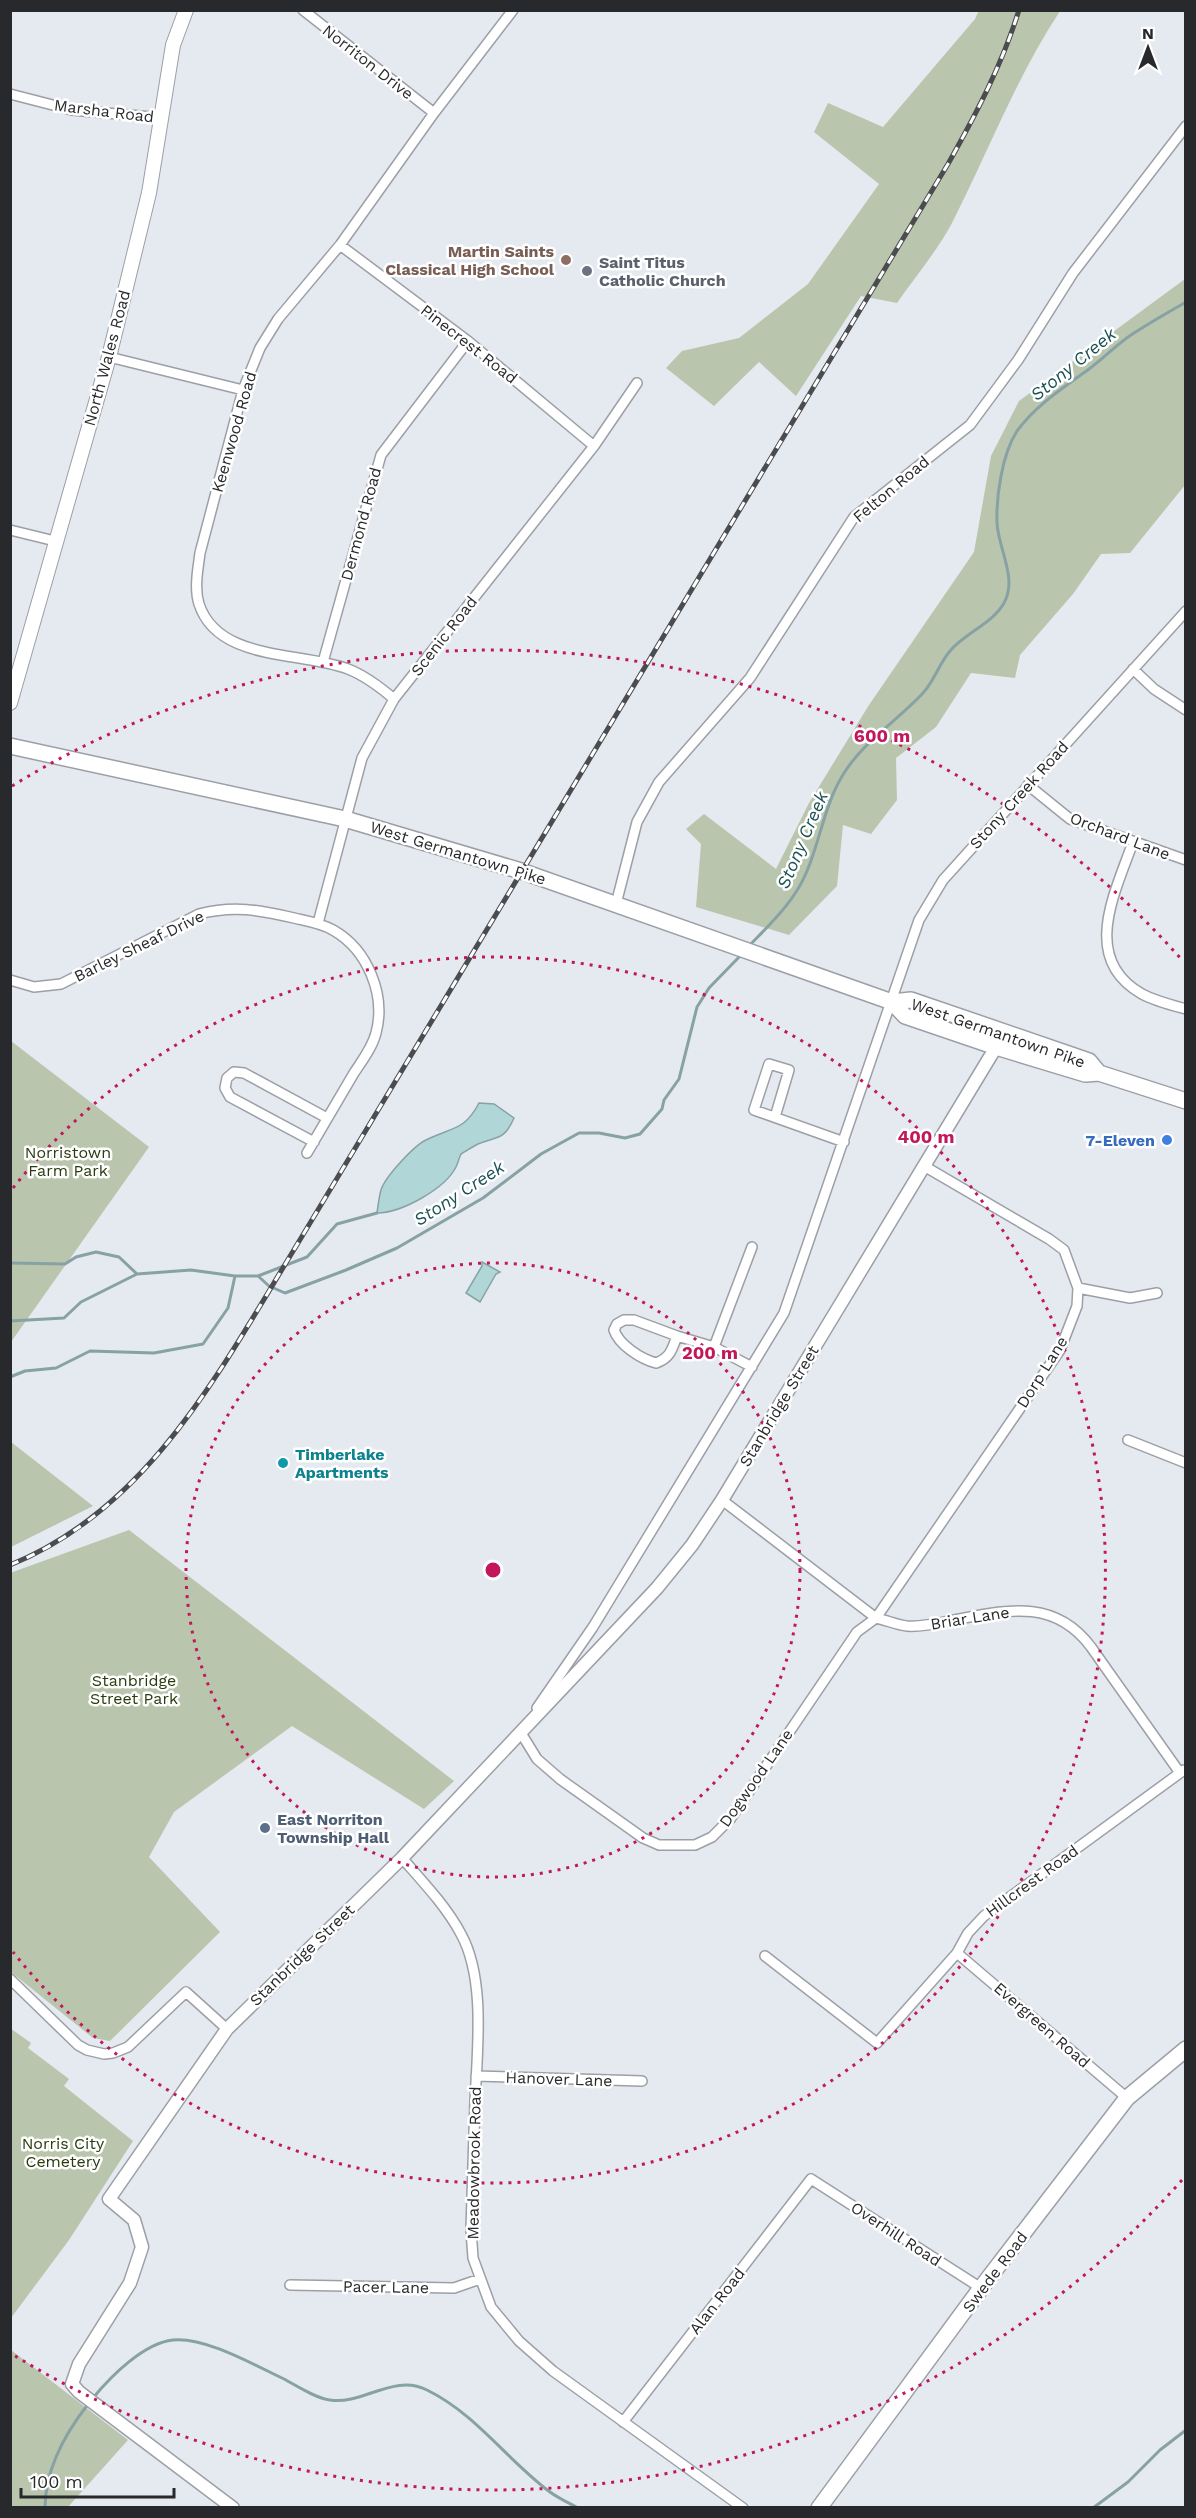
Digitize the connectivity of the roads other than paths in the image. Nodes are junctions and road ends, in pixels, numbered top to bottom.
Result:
1 (186, 10) edge
2 (303, 10) edge
3 (513, 10) edge
4 (10, 94) edge
5 (434, 113) junction
6 (163, 118) junction
7 (1185, 126) edge
8 (340, 245) junction
9 (468, 341) junction
10 (110, 357) junction
11 (638, 383) dead end
12 (243, 390) junction
13 (594, 446) junction
14 (10, 530) edge
15 (55, 541) junction
16 (1185, 611) edge
17 (323, 662) junction
18 (1133, 669) junction
19 (394, 699) junction
20 (10, 703) edge
21 (1185, 710) edge
22 (10, 746) edge
23 (1028, 785) junction
24 (345, 819) junction
25 (1133, 842) junction
26 (1185, 860) edge
27 (616, 904) junction
28 (318, 923) junction
29 (10, 980) edge
30 (892, 1002) junction
31 (1185, 1009) edge
32 (996, 1047) junction
33 (1099, 1073) junction
34 (1185, 1101) edge
35 (775, 1117) junction
36 (327, 1118) junction
37 (314, 1142) junction
38 (844, 1142) junction
39 (308, 1153) dead end
40 (924, 1166) junction
41 (752, 1247) dead end
42 (1078, 1288) junction
43 (1156, 1293) dead end
44 (677, 1336) junction
45 (714, 1347) junction
46 (752, 1367) junction
47 (1128, 1440) dead end
48 (1185, 1463) edge
49 (722, 1500) junction
50 (876, 1618) junction
51 (520, 1733) junction
52 (1183, 1771) edge
53 (402, 1858) junction
54 (957, 1953) junction
55 (765, 1956) dead end
56 (10, 1979) edge
57 (227, 2029) junction
58 (1185, 2049) edge
59 (476, 2076) junction
60 (642, 2081) dead end
61 (1127, 2098) junction
62 (811, 2180) joint
63 (480, 2279) junction
64 (290, 2285) dead end
65 (981, 2288) junction
66 (623, 2422) junction
67 (233, 2508) edge
68 (743, 2508) edge
69 (819, 2508) edge

1 - 6 main road, North Wales Road
2 - 5 street, Norriton Drive
3 - 5 street, Keenwood Road
4 - 6 street, Marsha Road
5 - 8 street, Keenwood Road
6 - 10 main road, North Wales Road
7 - 27 street, Felton Road
8 - 9 street, Pinecrest Road
8 - 12 street, Keenwood Road
9 - 13 street, Pinecrest Road
9 - 17 street, Dermond Road
10 - 12 street
10 - 15 main road, North Wales Road
11 - 13 street, Scenic Road
12 - 17 street, Keenwood Road
13 - 19 street, Scenic Road
14 - 15 street
15 - 20 main road, North Wales Road
16 - 18 street, Stony Creek Road
17 - 19 street, Keenwood Road
18 - 21 street
18 - 23 street, Stony Creek Road
19 - 24 street, Scenic Road
22 - 24 main road, West Germantown Pike
23 - 25 street, Orchard Lane
23 - 30 street, Stony Creek Road
24 - 27 main road, West Germantown Pike
24 - 28 street, Scenic Road
25 - 26 street, Orchard Lane
25 - 31 street
27 - 30 main road, West Germantown Pike
28 - 29 street, Barley Sheaf Drive
28 - 36 street, Barley Sheaf Drive
30 - 32 main road, West Germantown Pike
30 - 33 main road, West Germantown Pike
30 - 38 street, Stanbridge Street
32 - 33 main road, West Germantown Pike
32 - 40 street, Stanbridge Street
33 - 34 main road, West Germantown Pike
35 - 35 street
35 - 38 street
36 - 37 street, Barley Sheaf Drive
36 - 37 street
37 - 39 street, Barley Sheaf Drive
38 - 46 street, Stanbridge Street
40 - 42 street
40 - 49 street, Stanbridge Street
41 - 45 street
42 - 43 street
42 - 50 street, Dorp Lane
44 - 44 street
44 - 45 street
45 - 46 street
46 - 51 street, Stanbridge Street
47 - 48 street
49 - 50 street, Briar Lane
49 - 51 street, Stanbridge Street
50 - 51 street, Dogwood Lane
50 - 52 street, Briar Lane
51 - 53 street, Stanbridge Street
52 - 54 street, Hillcrest Road
53 - 57 street, Stanbridge Street
53 - 59 street, Meadowbrook Road
54 - 55 street, Hillcrest Road
54 - 61 street, Evergreen Road
56 - 57 street
57 - 67 street, Stanbridge Street
58 - 61 main road, Swede Road
59 - 60 street, Hanover Lane
59 - 63 street, Meadowbrook Road
61 - 65 main road, Swede Road
62 - 65 street, Overhill Road
62 - 66 street, Alan Road
63 - 64 street, Pacer Lane
63 - 66 street, Meadowbrook Road
65 - 69 main road, Swede Road
66 - 68 street, Meadowbrook Road

